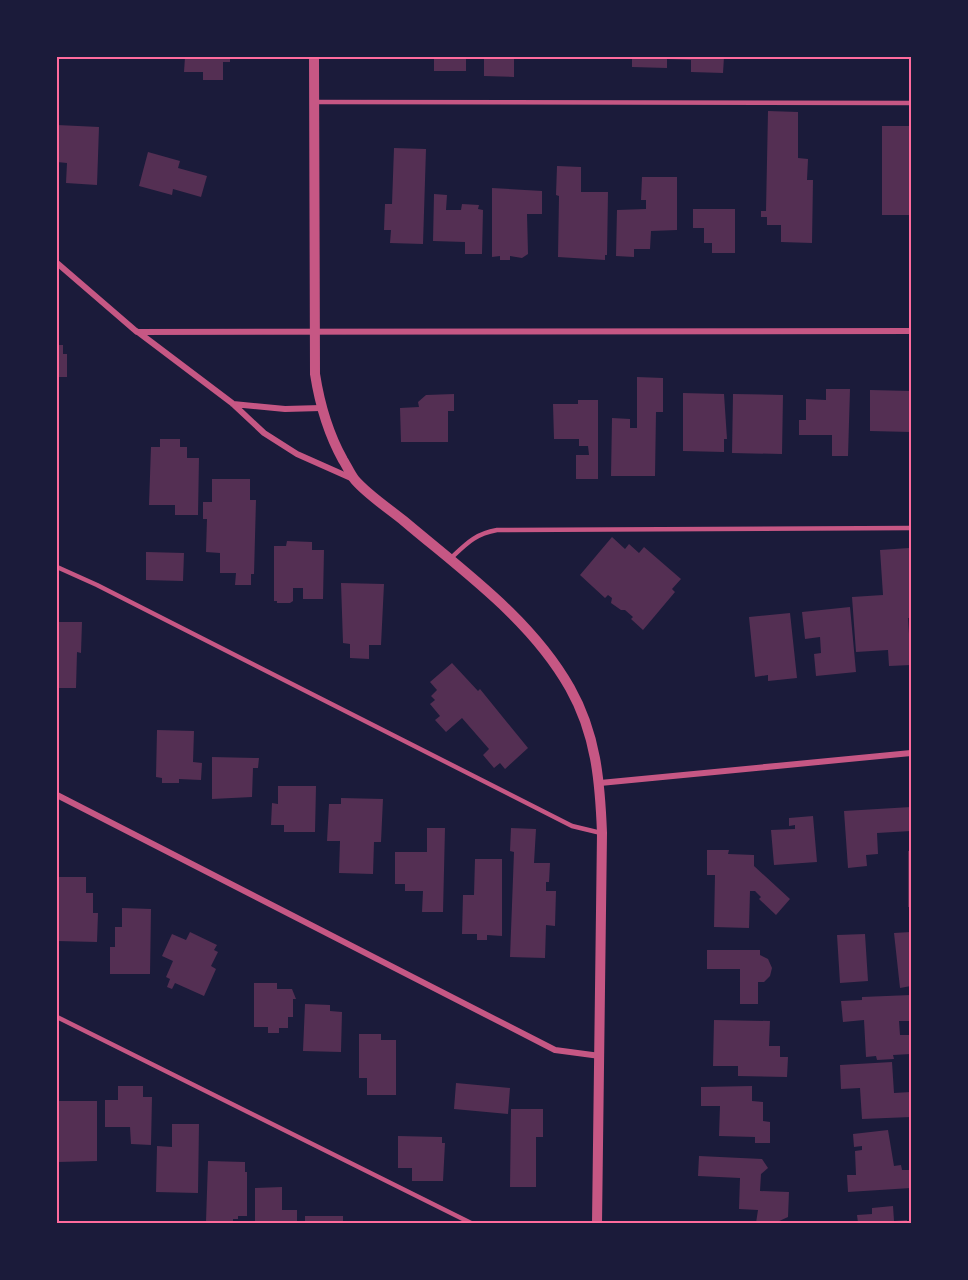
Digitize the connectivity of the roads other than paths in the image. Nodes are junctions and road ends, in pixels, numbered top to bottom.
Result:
1 (314, 57) edge
2 (315, 102) junction
3 (911, 103) edge
4 (57, 263) edge
5 (911, 331) edge
6 (138, 332) junction
7 (315, 333) junction
8 (232, 404) junction
9 (321, 408) junction
10 (355, 480) junction
11 (911, 528) edge
12 (450, 560) junction
13 (57, 567) edge
14 (911, 753) edge
15 (600, 783) junction
16 (57, 795) edge
17 (602, 833) junction
18 (57, 1017) edge
19 (600, 1056) junction
20 (471, 1223) edge
21 (597, 1223) edge

1 - 2 street
2 - 3 lane
2 - 7 street
4 - 6 street
5 - 7 street
6 - 7 street
6 - 8 street
7 - 9 street
8 - 9 street
8 - 10 street
9 - 10 street
10 - 12 street
11 - 12 lane
12 - 15 street
13 - 17 lane
14 - 15 street
15 - 17 street
16 - 19 street
17 - 19 street
18 - 20 lane
19 - 21 street

